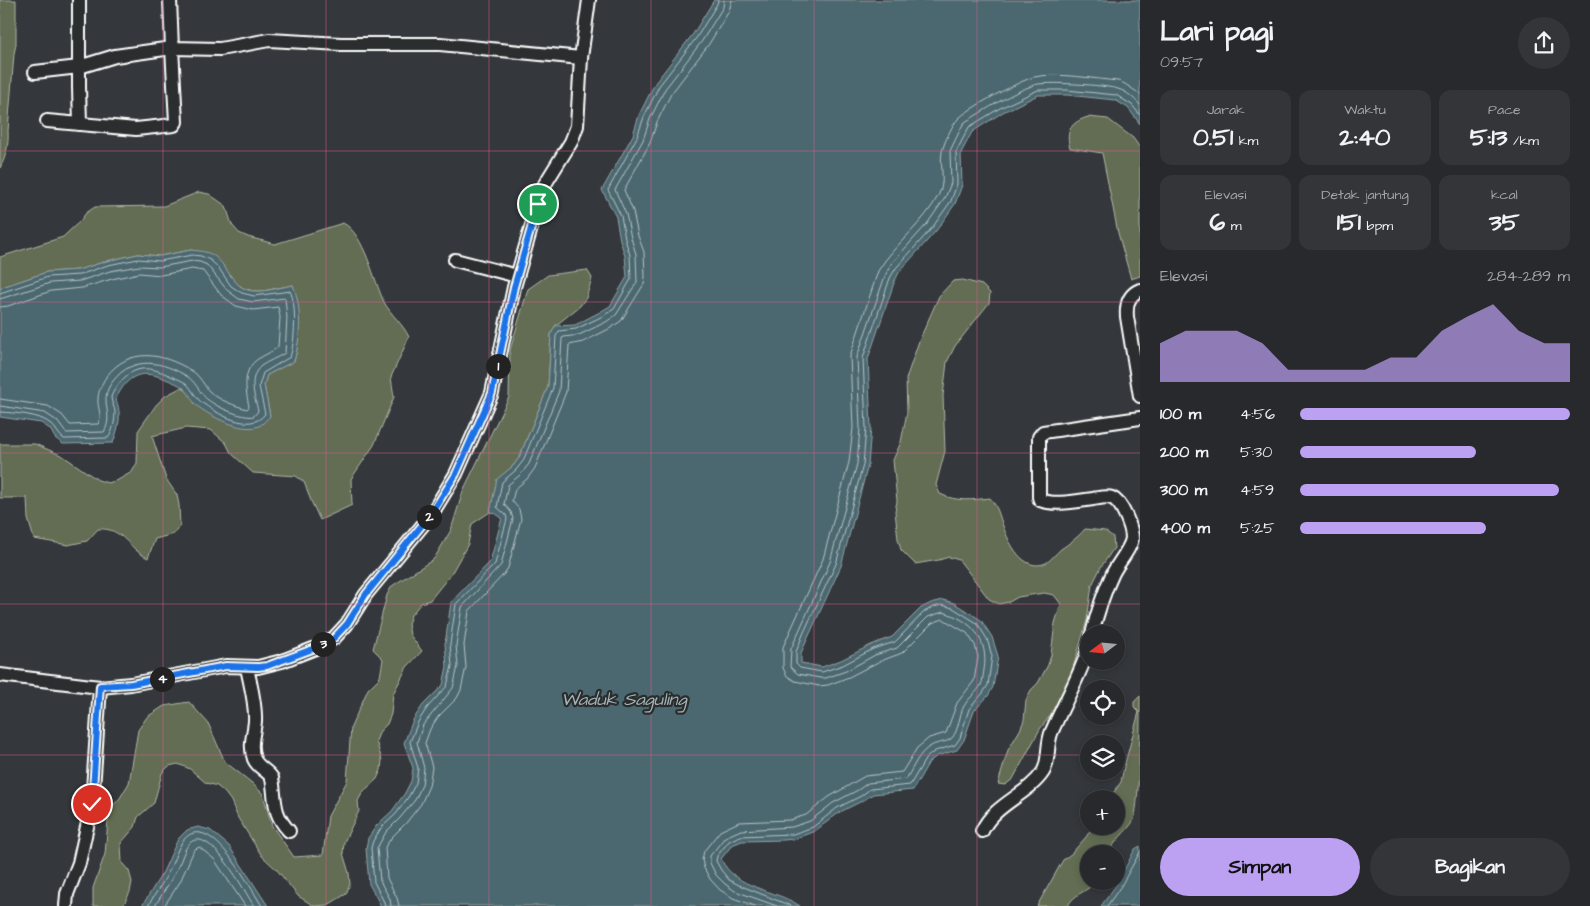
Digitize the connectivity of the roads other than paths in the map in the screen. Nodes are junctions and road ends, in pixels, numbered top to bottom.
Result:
1 (79, 0) edge
2 (170, 0) edge
3 (588, 0) edge
4 (172, 48) junction
5 (581, 58) junction
6 (79, 67) junction
7 (35, 72) dead end
8 (47, 121) dead end
9 (80, 124) junction
10 (455, 260) dead end
11 (517, 276) junction
12 (1140, 290) edge
13 (1140, 393) edge
14 (1140, 418) edge
15 (1095, 625) edge
16 (247, 667) junction
17 (1080, 670) edge
18 (0, 675) edge
19 (100, 686) junction
20 (289, 830) dead end
21 (982, 831) dead end
22 (66, 906) edge

1 - 6 street
2 - 4 street
3 - 5 street
4 - 5 street
4 - 6 street
4 - 9 street
5 - 11 street
6 - 7 street
6 - 9 street
8 - 9 street
10 - 11 street
11 - 16 street
12 - 13 street
14 - 15 street
16 - 19 street
16 - 20 street
17 - 21 street
18 - 19 street
19 - 22 street

